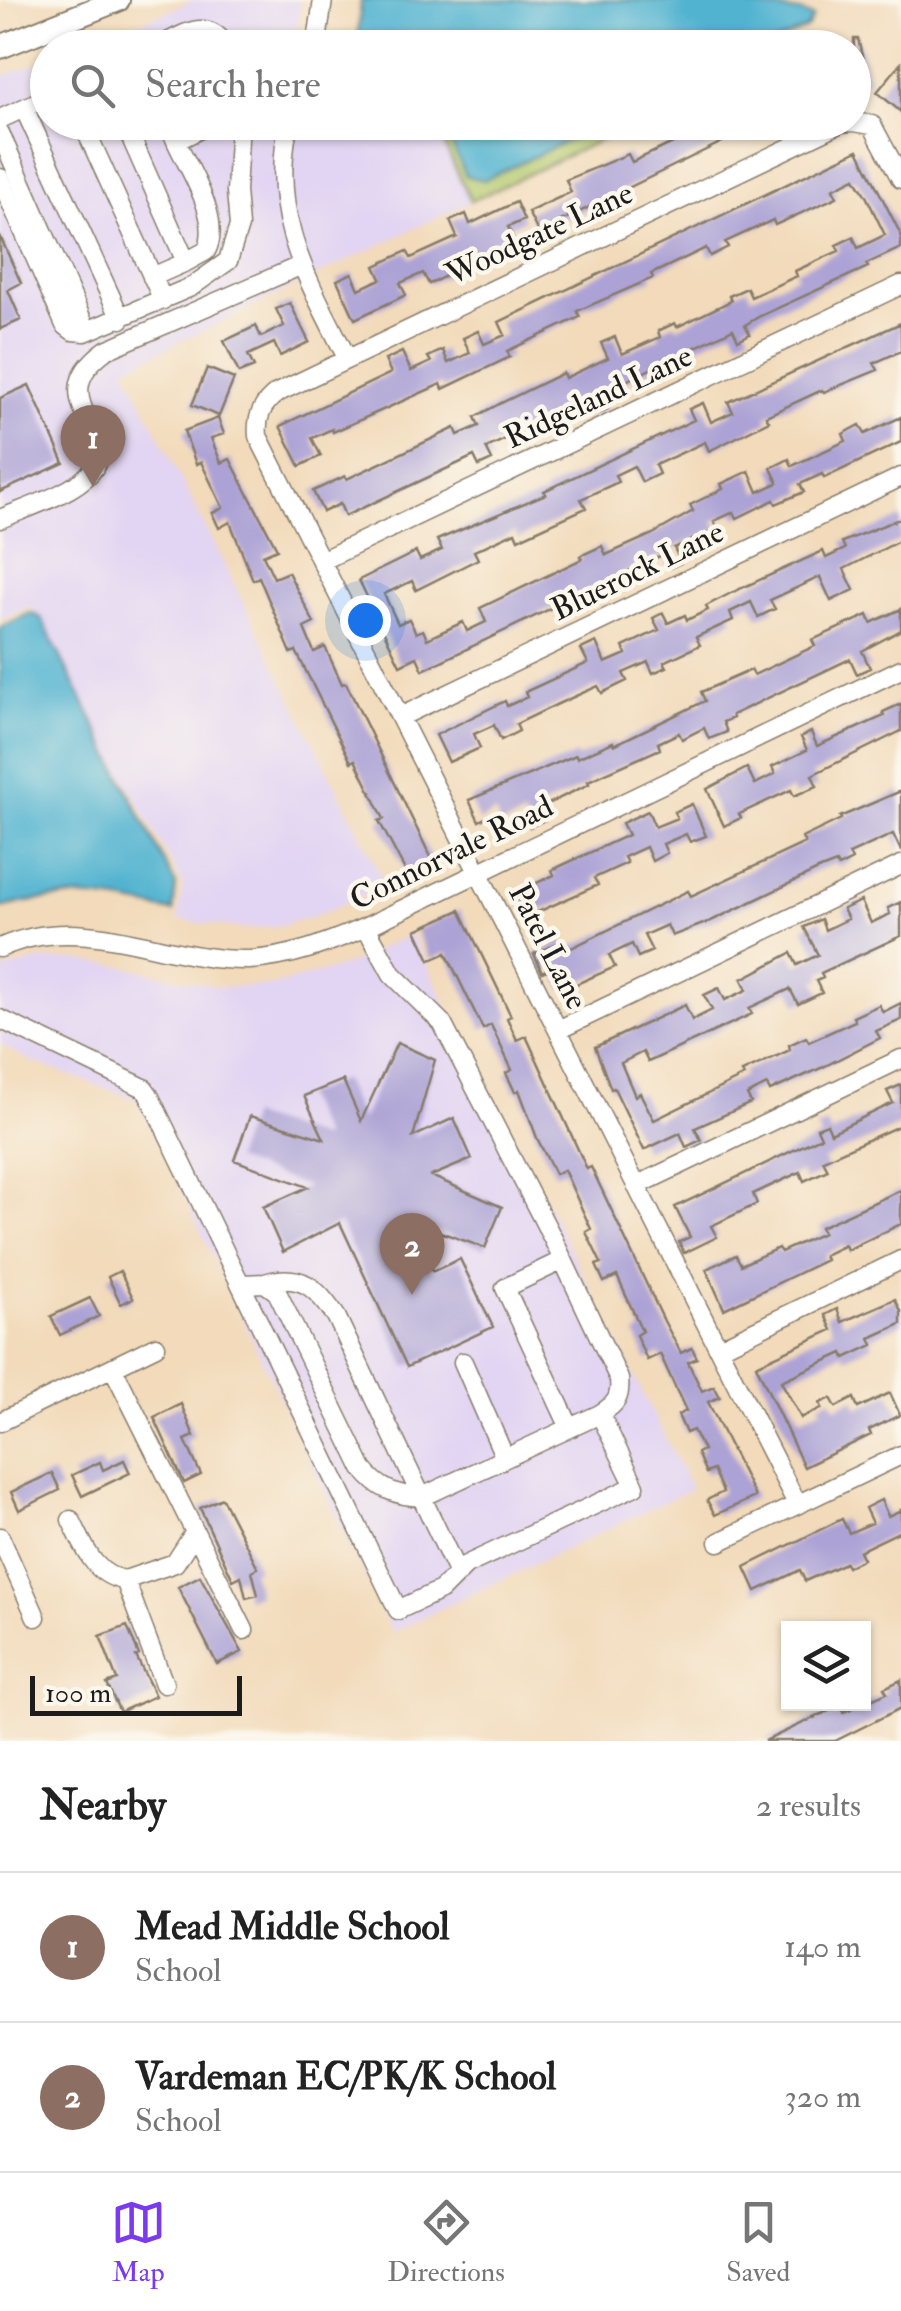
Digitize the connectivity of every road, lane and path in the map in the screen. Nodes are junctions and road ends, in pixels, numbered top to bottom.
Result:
1 (118, 0) edge
2 (323, 0) edge
3 (43, 30) edge
4 (319, 30) edge
5 (30, 35) edge
6 (0, 47) edge
7 (30, 105) edge
8 (24, 108) junction
9 (0, 119) edge
10 (30, 121) edge
11 (871, 126) edge
12 (0, 133) edge
13 (39, 140) edge
14 (90, 140) edge
15 (132, 140) edge
16 (176, 140) edge
17 (239, 140) edge
18 (286, 140) edge
19 (806, 140) edge
20 (0, 178) edge
21 (901, 179) edge
22 (186, 262) junction
23 (302, 265) junction
24 (152, 277) junction
25 (901, 285) edge
26 (163, 300) junction
27 (121, 319) junction
28 (88, 331) junction
29 (346, 358) junction
30 (260, 412) joint
31 (901, 477) edge
32 (0, 519) edge
33 (321, 561) junction
34 (901, 669) edge
35 (400, 717) junction
36 (901, 865) edge
37 (478, 873) junction
38 (366, 927) junction
39 (0, 948) edge
40 (0, 1019) edge
41 (558, 1030) junction
42 (901, 1060) edge
43 (636, 1186) junction
44 (563, 1260) junction
45 (901, 1260) edge
46 (265, 1283) junction
47 (242, 1284) junction
48 (156, 1346) dead end
49 (719, 1348) junction
50 (462, 1362) dead end
51 (113, 1368) junction
52 (600, 1414) junction
53 (0, 1422) edge
54 (570, 1428) junction
55 (901, 1454) edge
56 (505, 1458) junction
57 (422, 1497) junction
58 (797, 1504) junction
59 (70, 1520) dead end
60 (195, 1532) junction
61 (0, 1536) edge
62 (719, 1542) dead end
63 (458, 1574) junction
64 (124, 1580) junction
65 (36, 1617) dead end
66 (244, 1630) dead end
67 (164, 1684) dead end

1 - 3 main road
2 - 4 street
5 - 6 main road
7 - 8 street
8 - 9 street
8 - 10 street
11 - 21 street
12 - 28 street
13 - 27 street
14 - 24 street
15 - 22 street
16 - 22 street
17 - 26 street
18 - 23 street
19 - 29 street, Woodgate Lane
20 - 28 street
22 - 24 street
23 - 29 street
23 - 32 street
24 - 26 street
25 - 33 street, Ridgeland Lane
26 - 27 street
27 - 28 street
29 - 30 street, Woodgate Lane
30 - 33 street, Patel Lane
31 - 35 street, Bluerock Lane
33 - 35 street, Patel Lane
34 - 37 street, Connorvale Road
35 - 37 street, Patel Lane
36 - 41 street
37 - 38 street, Connorvale Road
37 - 41 street, Patel Lane
38 - 39 street, Connorvale Road
38 - 44 street
40 - 47 street
41 - 43 street, Patel Lane
42 - 43 street
43 - 49 street, Patel Lane
44 - 52 street
44 - 54 street
45 - 49 street
46 - 47 street
46 - 57 street
46 - 57 street
47 - 63 street
48 - 51 street
49 - 58 street, Patel Lane
50 - 56 street
51 - 53 street
51 - 60 street
52 - 54 street
52 - 63 street
54 - 56 street
55 - 58 street
56 - 57 street
57 - 63 street
58 - 62 street
59 - 64 street
60 - 64 street
60 - 66 street
61 - 65 street
64 - 67 street

